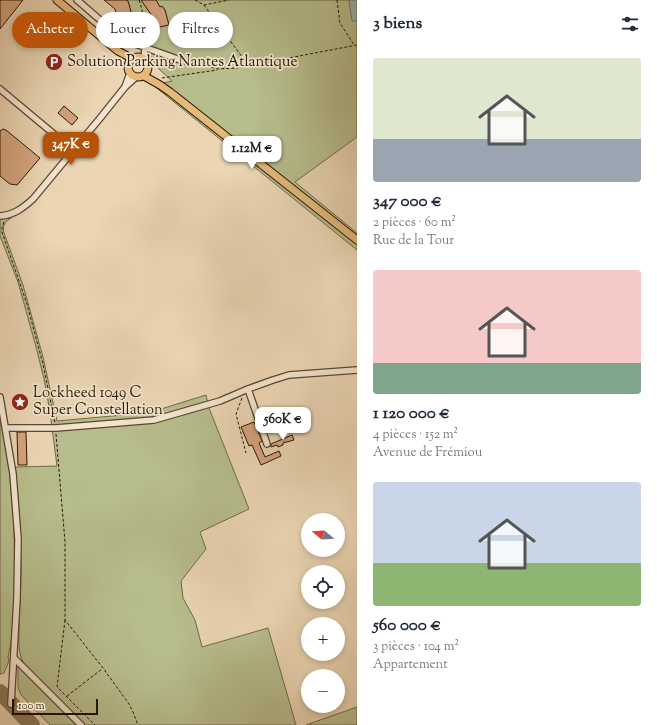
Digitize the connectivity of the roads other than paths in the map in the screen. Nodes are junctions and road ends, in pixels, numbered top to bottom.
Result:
1 (58, 0) edge
2 (77, 0) edge
3 (96, 16) edge
4 (146, 48) joint
5 (136, 60) junction
6 (183, 61) road end
7 (146, 74) junction
8 (133, 75) junction
9 (0, 90) edge
10 (73, 150) junction
11 (0, 216) edge
12 (357, 240) edge
13 (357, 370) edge
14 (248, 389) junction
15 (0, 397) edge
16 (6, 428) junction
17 (267, 444) dead end
18 (14, 658) junction
19 (11, 704) dead end
20 (81, 725) edge

1 - 5 main road
2 - 3 street
4 - 5 street
4 - 6 street
5 - 7 main road
5 - 8 main road
7 - 8 main road
7 - 12 main road
8 - 10 street
9 - 10 street
10 - 11 street
13 - 14 street
14 - 16 street
14 - 17 street
15 - 16 street
16 - 18 street
18 - 19 street
18 - 20 street

